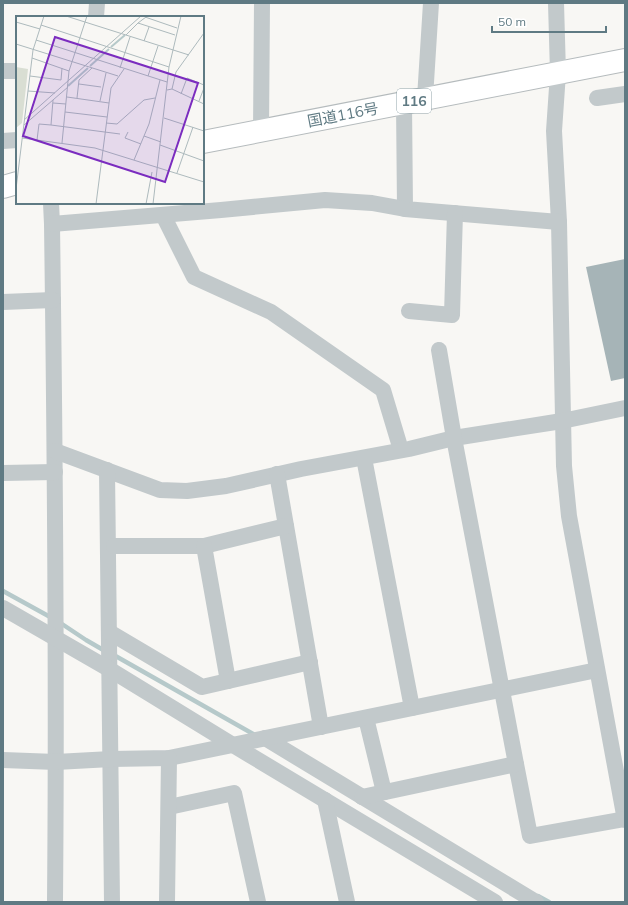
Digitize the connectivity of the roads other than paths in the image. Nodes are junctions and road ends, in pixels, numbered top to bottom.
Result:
1 (97, 3) edge
2 (262, 3) edge
3 (430, 3) edge
4 (556, 3) edge
5 (96, 16) edge
6 (625, 60) edge
7 (3, 71) edge
8 (16, 71) edge
9 (558, 73) junction
10 (625, 94) edge
11 (425, 98) junction
12 (596, 98) dead end
13 (404, 103) junction
14 (261, 131) junction
15 (16, 140) edge
16 (3, 141) edge
17 (204, 142) edge
18 (16, 183) edge
19 (3, 187) edge
20 (51, 204) edge
21 (405, 209) junction
22 (455, 213) junction
23 (163, 214) junction
24 (559, 222) junction
25 (52, 224) junction
26 (53, 300) junction
27 (3, 302) edge
28 (410, 311) dead end
29 (439, 350) dead end
30 (625, 408) edge
31 (562, 421) junction
32 (454, 438) junction
33 (401, 450) junction
34 (55, 451) junction
35 (364, 458) junction
36 (107, 470) junction
37 (55, 472) junction
38 (3, 473) edge
39 (278, 474) junction
40 (286, 526) junction
41 (114, 546) dead end
42 (204, 546) junction
43 (3, 608) edge
44 (109, 632) junction
45 (56, 638) junction
46 (310, 662) junction
47 (109, 669) junction
48 (597, 670) junction
49 (228, 681) junction
50 (502, 689) junction
51 (412, 708) junction
52 (366, 718) junction
53 (321, 727) junction
54 (266, 738) junction
55 (233, 745) junction
56 (170, 758) junction
57 (111, 759) junction
58 (3, 760) edge
59 (56, 762) junction
60 (516, 764) junction
61 (384, 792) junction
62 (362, 797) junction
63 (325, 800) junction
64 (169, 807) junction
65 (625, 820) edge
66 (54, 902) edge
67 (112, 902) edge
68 (167, 902) edge
69 (258, 902) edge
70 (347, 902) edge
71 (495, 902) edge
72 (536, 902) edge

1 - 5 street
2 - 14 street
3 - 11 street
4 - 9 street
6 - 9 highway, 国道116号 / 116
7 - 8 street
9 - 11 highway, 国道116号 / 116
9 - 24 street
10 - 12 street
11 - 13 highway, 国道116号 / 116
13 - 14 highway, 国道116号 / 116
13 - 21 street
14 - 17 highway, 国道116号 / 116
15 - 16 street
18 - 19 highway
20 - 25 street
21 - 22 street
21 - 23 street
22 - 24 street
22 - 28 street
23 - 25 street
23 - 33 street
24 - 31 street
25 - 26 street
26 - 27 street
26 - 34 street
29 - 32 street
30 - 31 street
31 - 32 street
31 - 48 street
32 - 33 street
32 - 50 street
33 - 35 street
34 - 36 street
34 - 37 street
35 - 39 street
35 - 51 street
36 - 39 street
36 - 44 street
37 - 38 street
37 - 45 street
39 - 40 street
40 - 42 street
40 - 46 street
41 - 42 street
42 - 49 street
43 - 45 street
44 - 47 street
44 - 49 street
45 - 47 street
45 - 59 street
46 - 49 street
46 - 53 street
47 - 55 street
47 - 57 street
48 - 50 street
48 - 65 street
50 - 51 street
50 - 60 street
51 - 52 street
52 - 53 street
52 - 61 street
53 - 54 street
54 - 55 street
54 - 62 street
55 - 56 street
55 - 63 street
56 - 57 street
56 - 64 street
57 - 59 street
57 - 67 street
58 - 59 street
59 - 66 street
60 - 61 street
60 - 65 street
61 - 62 street
62 - 72 street
63 - 70 street
63 - 71 street
64 - 68 street
64 - 69 street

